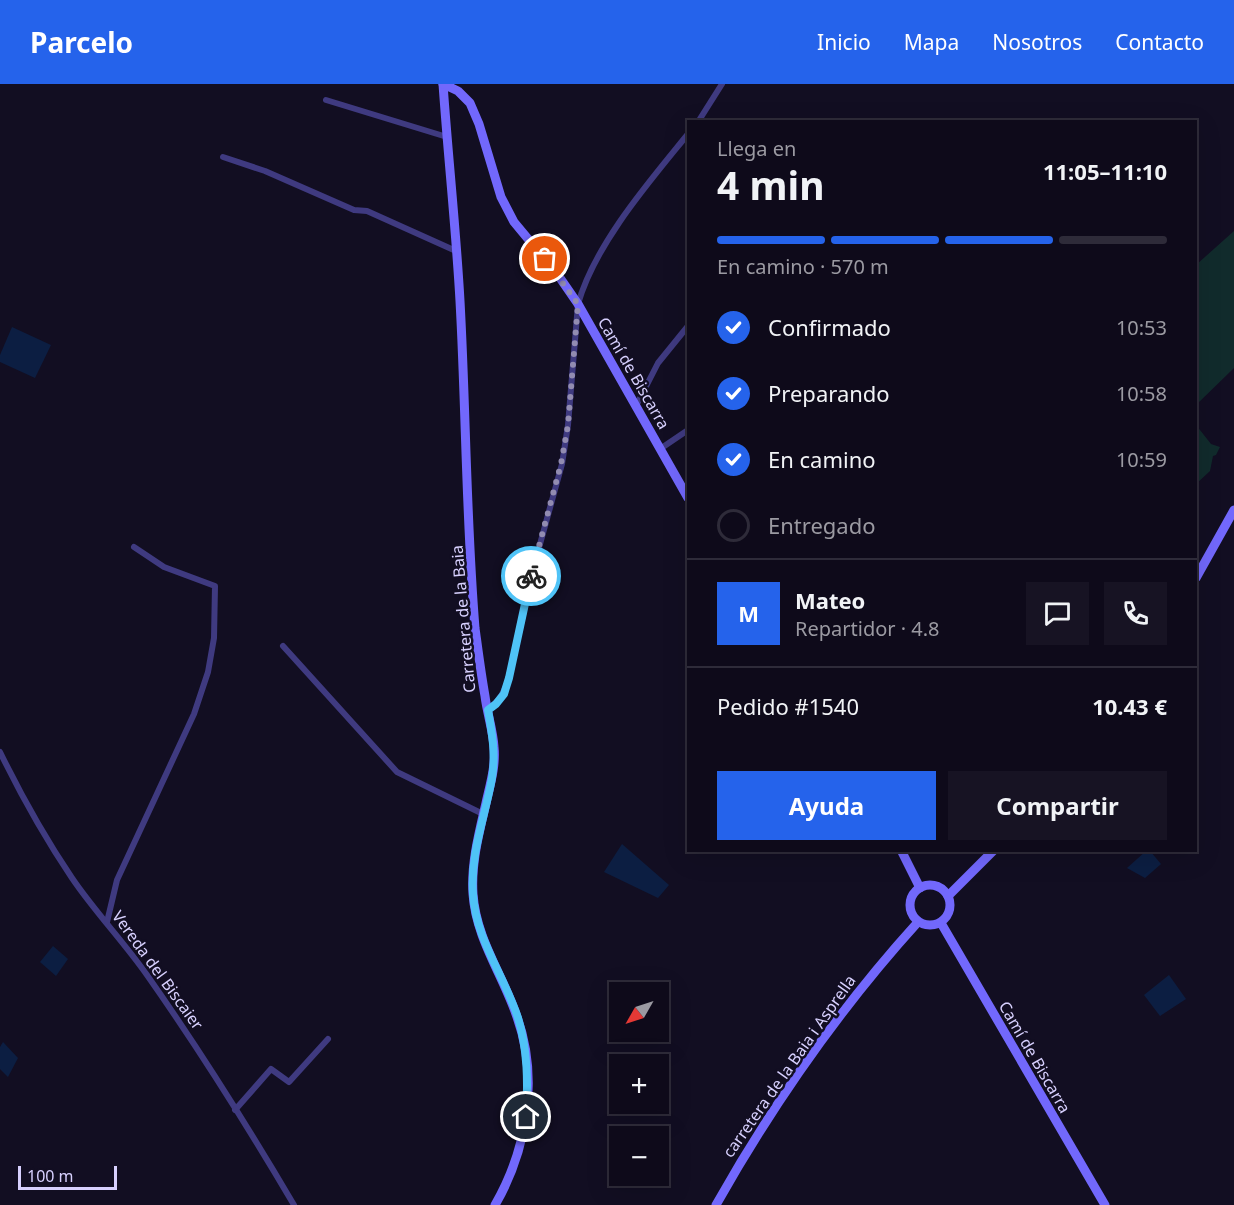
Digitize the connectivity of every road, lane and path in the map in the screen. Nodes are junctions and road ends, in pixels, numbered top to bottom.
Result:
1 (443, 84) edge
2 (722, 84) edge
3 (326, 100) dead end
4 (699, 120) edge
5 (687, 135) edge
6 (447, 137) junction
7 (223, 157) dead end
8 (456, 251) junction
9 (578, 304) junction
10 (687, 327) edge
11 (636, 406) junction
12 (687, 431) edge
13 (660, 449) junction
14 (687, 496) edge
15 (1234, 510) edge
16 (134, 547) dead end
17 (1197, 577) edge
18 (283, 646) dead end
19 (488, 710) junction
20 (0, 752) edge
21 (483, 814) junction
22 (902, 852) edge
23 (991, 852) edge
24 (920, 888) junction
25 (948, 896) junction
26 (107, 922) junction
27 (918, 922) junction
28 (940, 923) junction
29 (328, 1039) dead end
30 (235, 1110) junction
31 (294, 1205) edge
32 (495, 1205) edge
33 (716, 1205) edge
34 (1105, 1205) edge

1 - 6 main road, Carretera de la Baia
1 - 9 main road, Camí de Biscarra
2 - 4 street
3 - 6 street
5 - 9 street
6 - 8 main road, Carretera de la Baia
7 - 8 street
8 - 19 main road, Carretera de la Baia
9 - 11 main road, Camí de Biscarra
9 - 19 street
10 - 11 street
11 - 13 main road, Camí de Biscarra
12 - 13 street
13 - 14 main road, Camí de Biscarra
15 - 17 main road
16 - 26 street
18 - 21 street
19 - 21 main road, Carretera de la Baia
20 - 26 street, Vereda del Biscaier
21 - 32 main road, Carretera de la Baia
22 - 24 main road
23 - 25 main road
24 - 25 main road
24 - 27 main road
25 - 28 main road
26 - 30 street, Vereda del Biscaier
27 - 28 main road
27 - 33 main road, carretera de la Baia i Asprella
28 - 34 main road, Camí de Biscarra
29 - 30 street
30 - 31 street, Vereda del Biscaier

